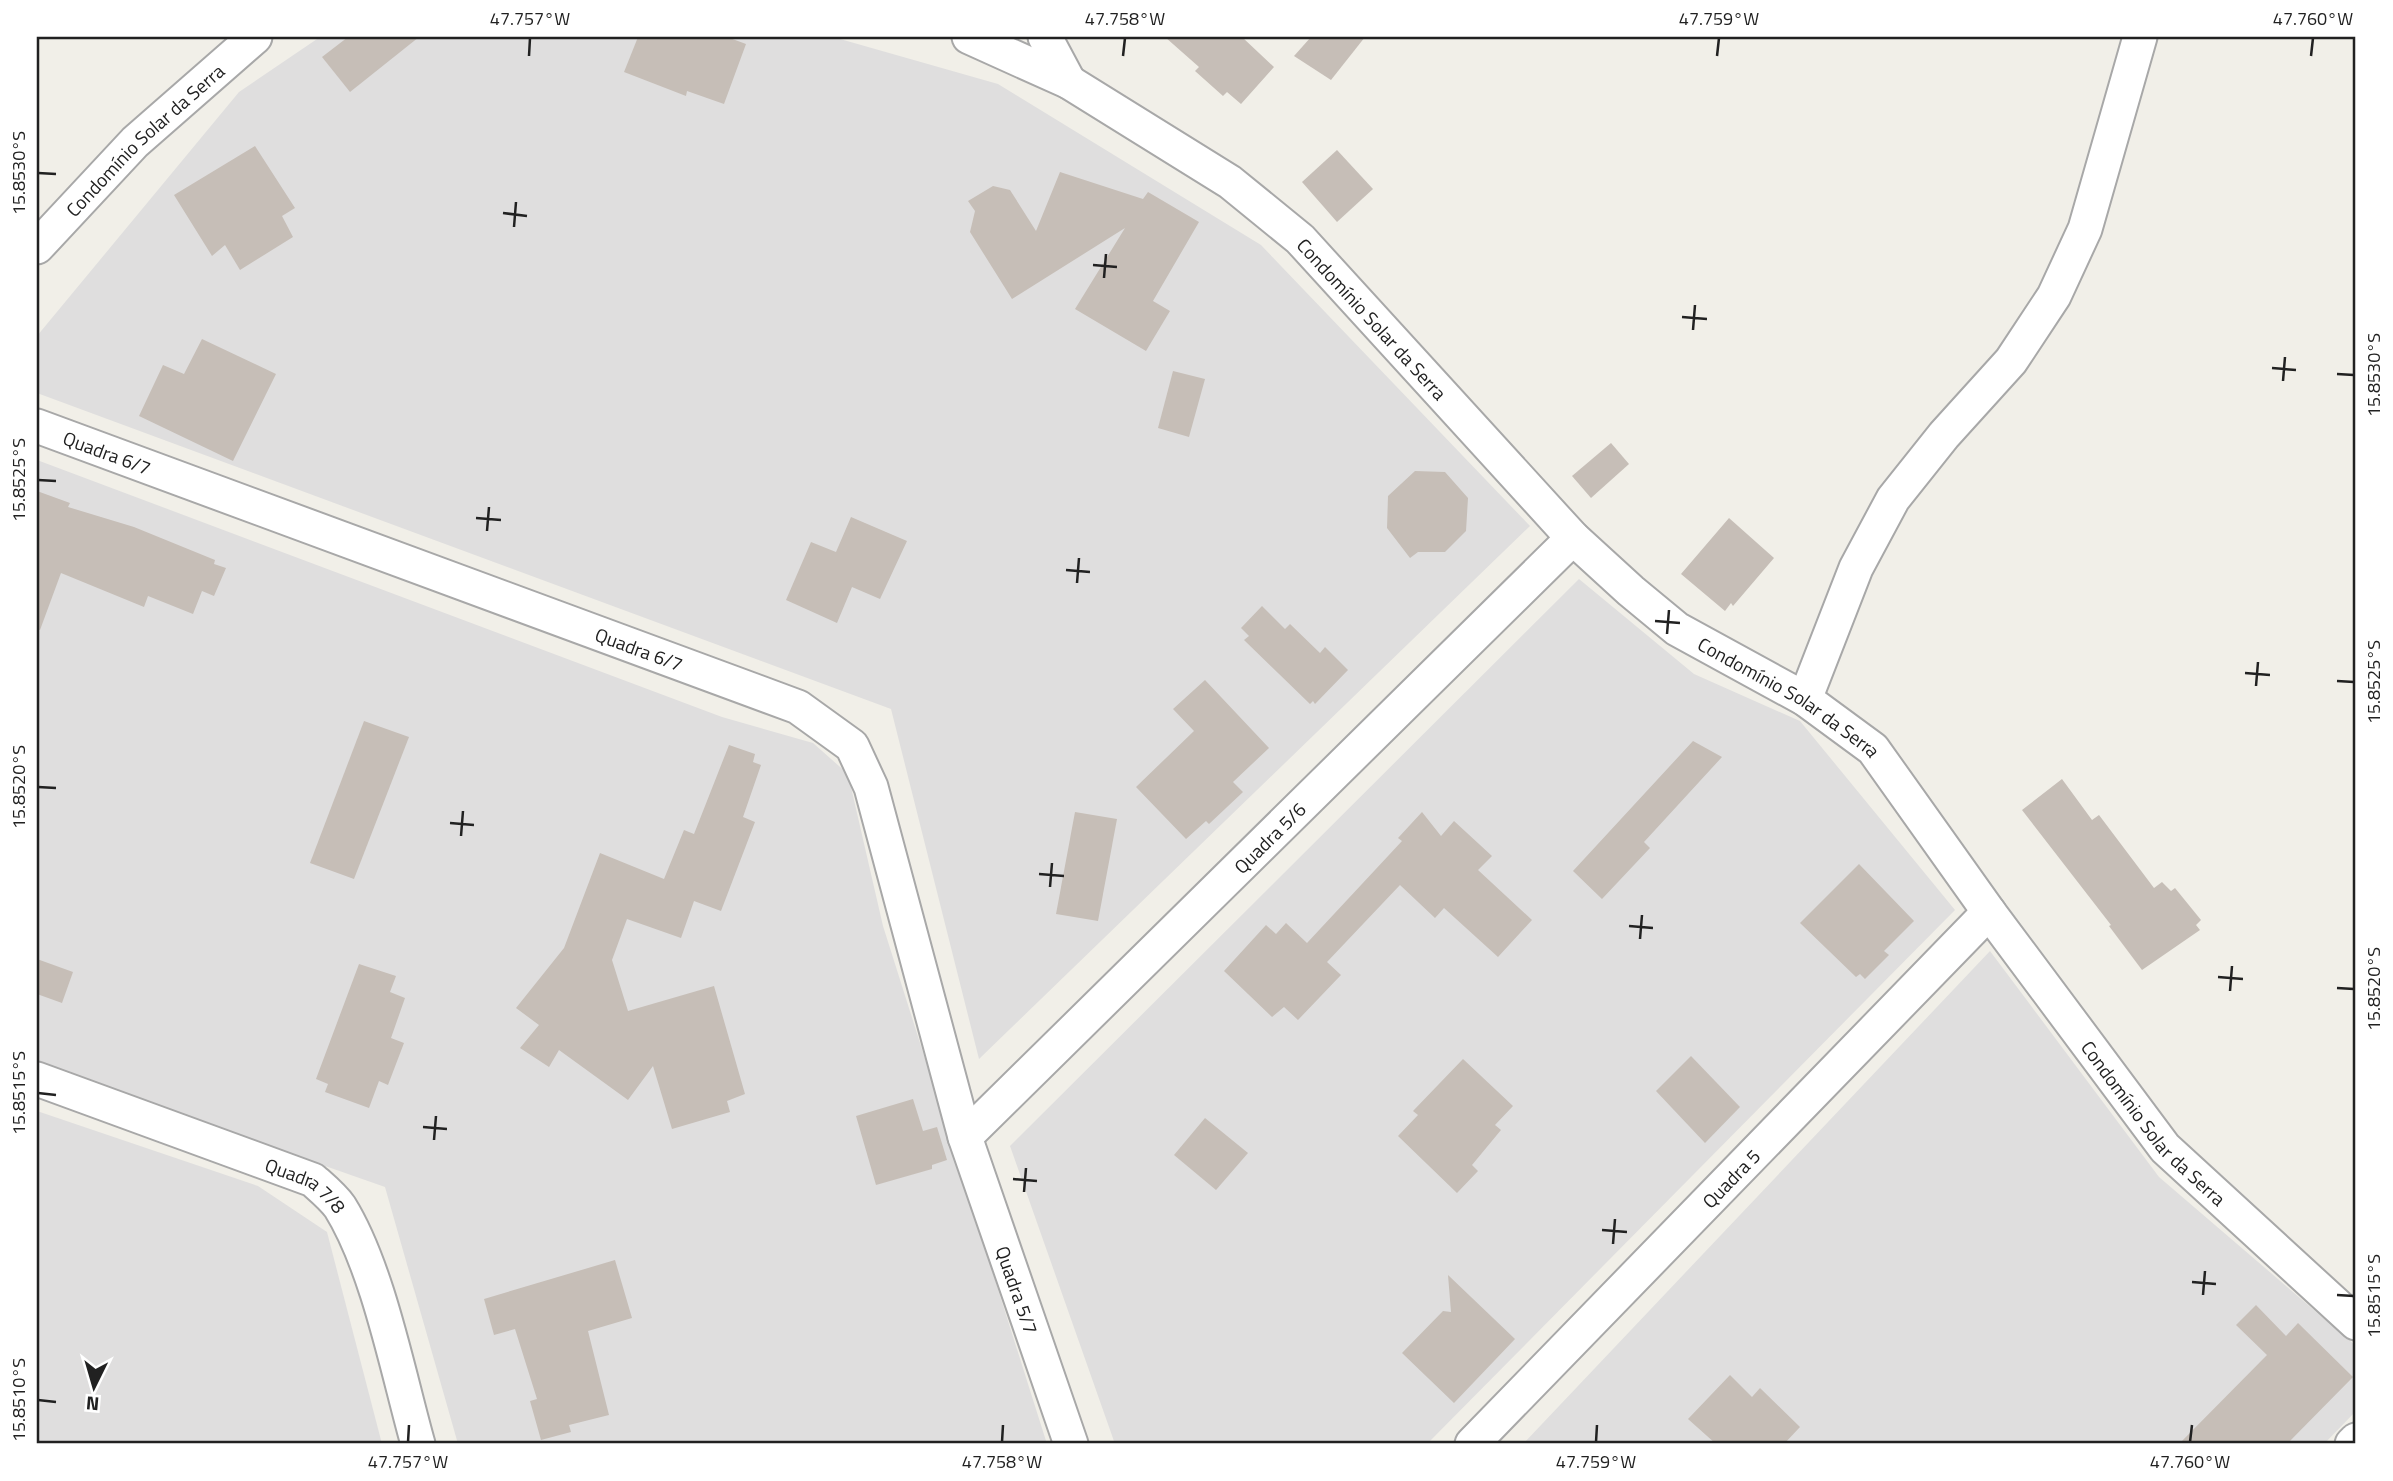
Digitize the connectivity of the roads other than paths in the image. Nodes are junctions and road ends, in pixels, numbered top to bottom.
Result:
1 (255, 37) edge
2 (969, 37) edge
3 (1045, 37) edge
4 (2140, 37) edge
5 (1069, 82) junction
6 (37, 247) edge
7 (37, 426) edge
8 (1573, 538) junction
9 (1805, 699) junction
10 (1989, 912) junction
11 (37, 1079) edge
12 (965, 1137) junction
13 (2356, 1323) edge
14 (2356, 1440) edge
15 (418, 1444) edge
16 (1071, 1444) edge
17 (1472, 1444) edge
18 (2352, 1444) edge

1 - 6 street, Condomínio Solar da Serra
2 - 5 street, Condomínio Solar da Serra
3 - 5 street
4 - 9 street
5 - 8 street, Condomínio Solar da Serra
7 - 12 street, Quadra 6/7
8 - 9 street, Condomínio Solar da Serra
8 - 12 street, Quadra 5/6
9 - 10 street, Condomínio Solar da Serra
10 - 13 street, Condomínio Solar da Serra
10 - 17 street, Quadra 5
11 - 15 street, Quadra 7/8
12 - 16 street, Quadra 5/7
14 - 18 street

